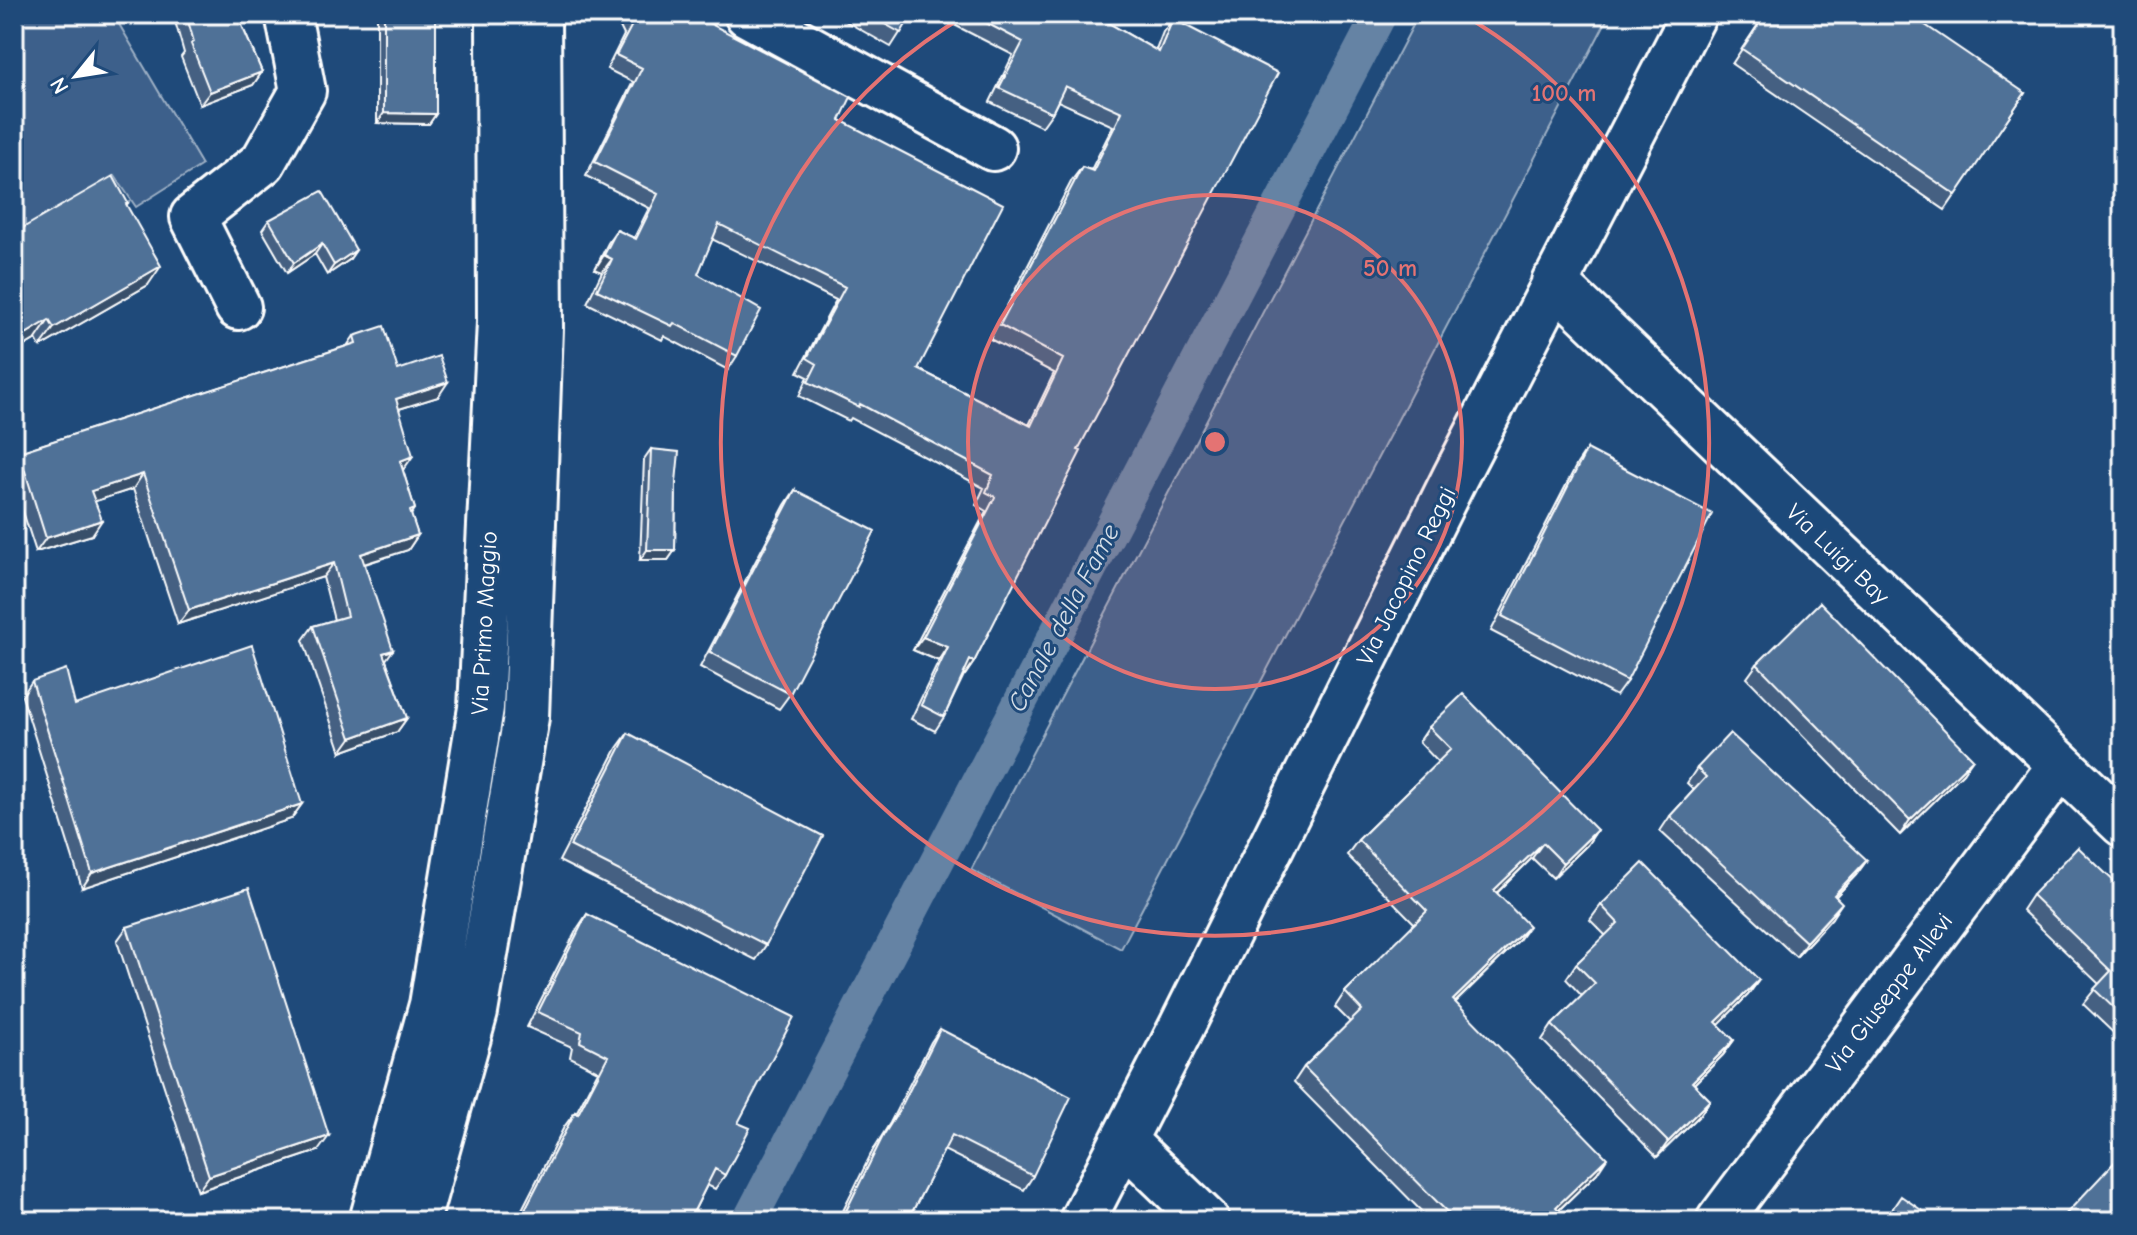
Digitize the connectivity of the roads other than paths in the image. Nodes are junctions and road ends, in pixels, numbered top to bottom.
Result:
1 (288, 14) edge
2 (499, 14) edge
3 (538, 14) edge
4 (747, 14) edge
5 (1694, 14) edge
6 (993, 148) dead end
7 (1554, 282) junction
8 (238, 307) dead end
9 (2060, 766) junction
10 (2123, 824) edge
11 (1124, 1141) junction
12 (372, 1221) edge
13 (417, 1221) edge
14 (1082, 1221) edge
15 (1207, 1221) edge
16 (1719, 1221) edge

1 - 8 street
2 - 12 street, Via Primo Maggio
3 - 13 street, Via Primo Maggio
4 - 6 street
5 - 7 street, Via Jacopino Reggi
7 - 9 street, Via Luigi Bay
7 - 11 street, Via Jacopino Reggi
9 - 10 street, Via Luigi Bay
9 - 16 street, Via Giuseppe Allevi
11 - 14 street, Via Jacopino Reggi
11 - 15 street

